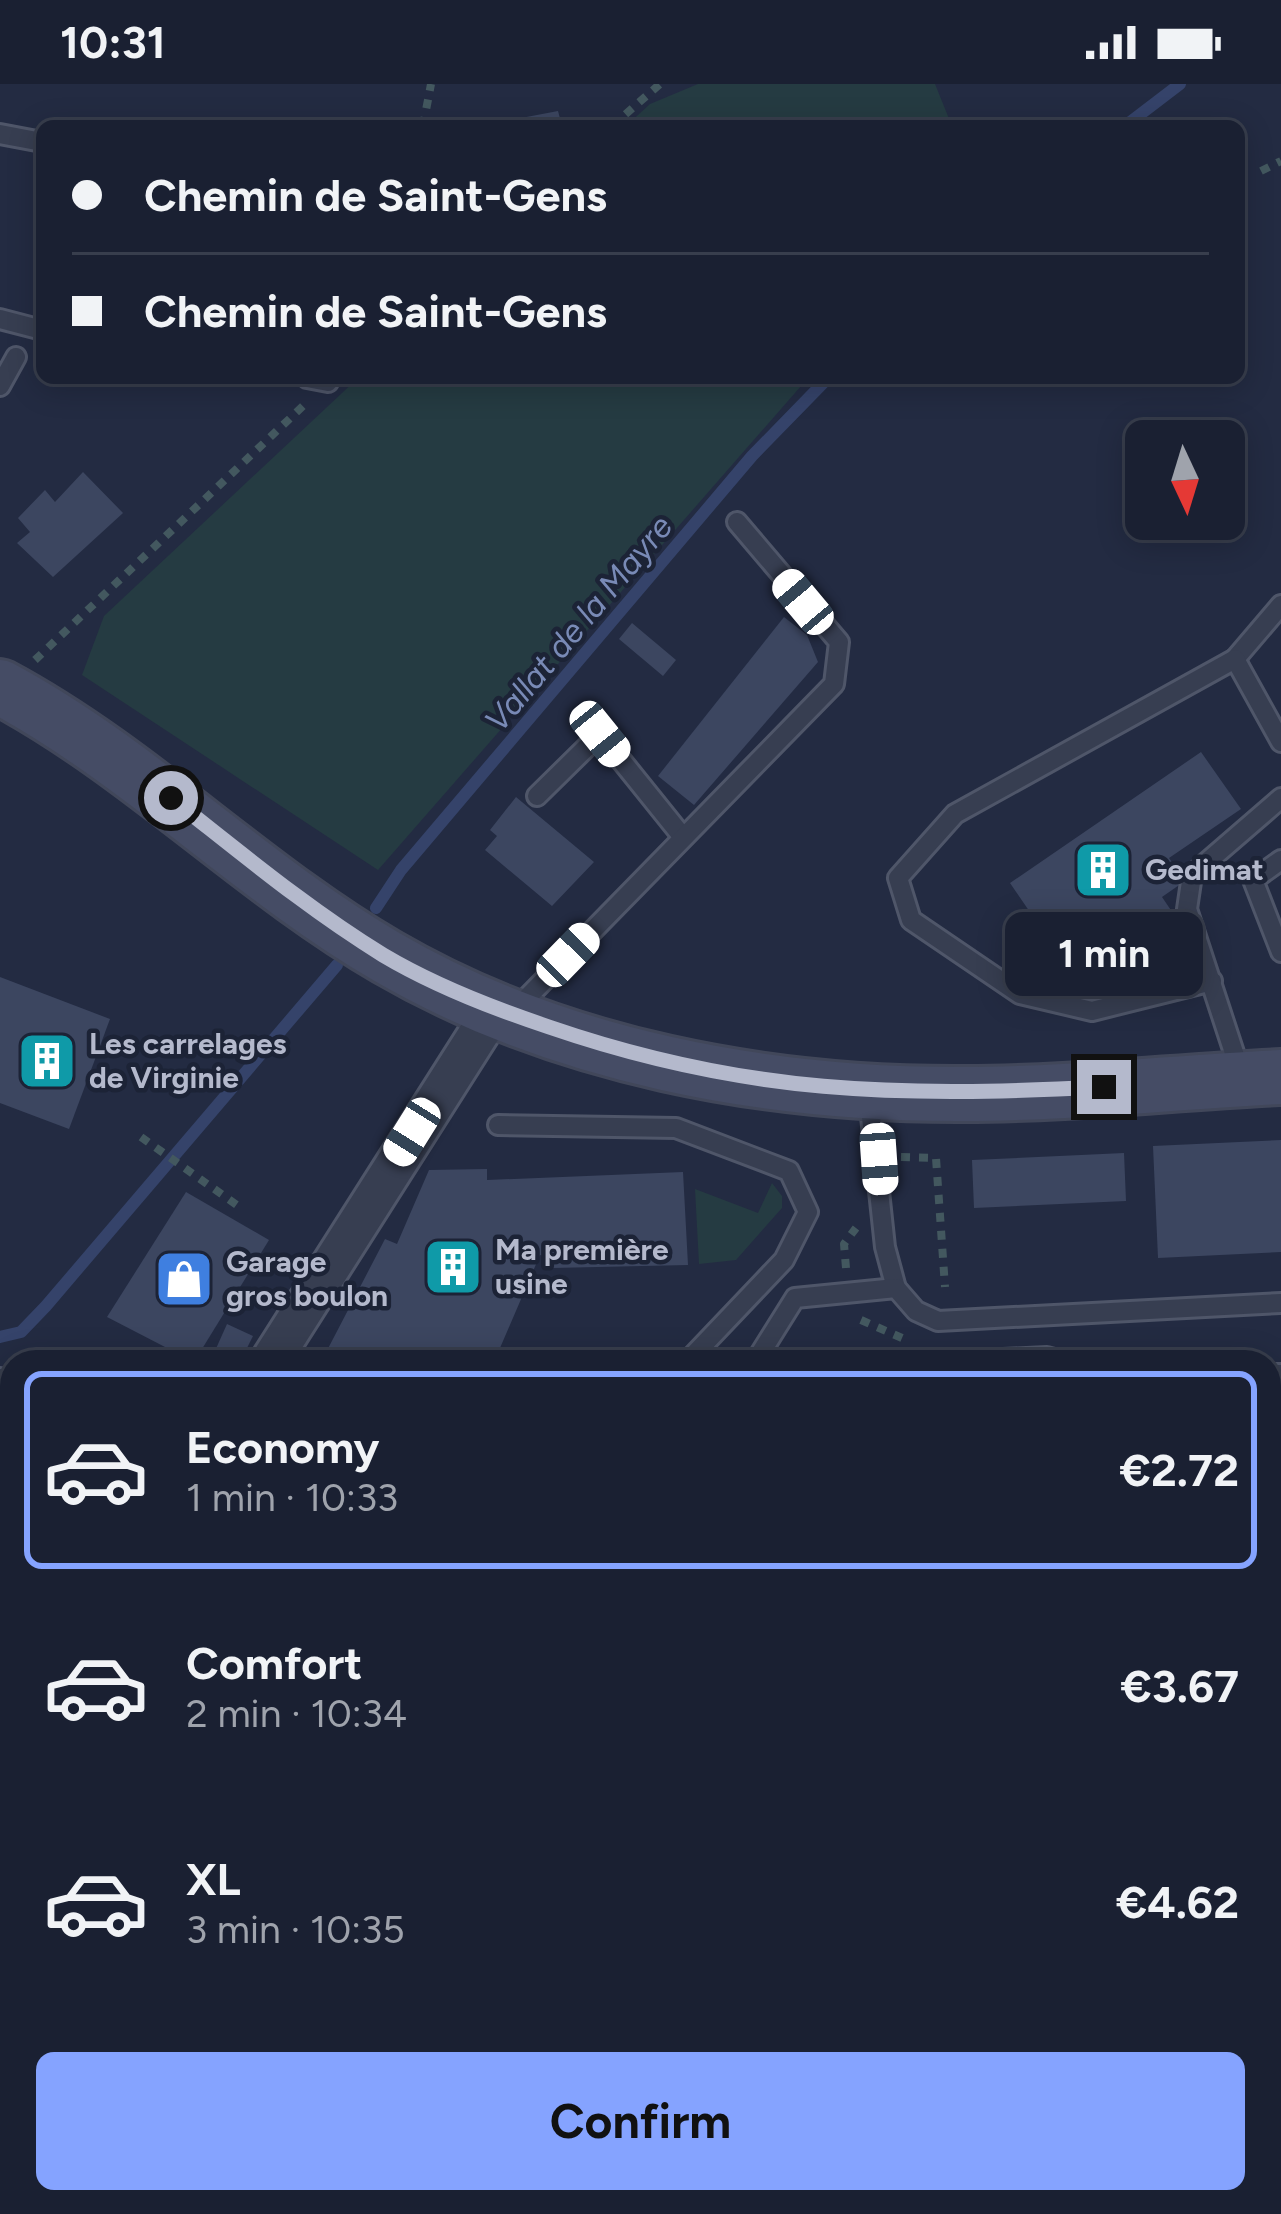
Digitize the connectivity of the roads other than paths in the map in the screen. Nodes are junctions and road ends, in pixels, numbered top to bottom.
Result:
1 (0, 134) edge
2 (36, 141) edge
3 (0, 319) edge
4 (36, 328) edge
5 (16, 357) dead end
6 (0, 386) edge
7 (737, 522) dead end
8 (1281, 605) edge
9 (1234, 658) junction
10 (1, 688) edge
11 (1281, 742) edge
12 (537, 796) dead end
13 (1281, 798) edge
14 (682, 836) junction
15 (1281, 860) edge
16 (1281, 952) edge
17 (1211, 981) junction
18 (503, 1011) junction
19 (1262, 1078) edge
20 (868, 1092) junction
21 (498, 1125) dead end
22 (896, 1288) junction
23 (1281, 1303) edge
24 (278, 1350) edge
25 (699, 1350) edge
26 (762, 1350) edge

1 - 2 lane
3 - 4 lane
5 - 6 lane
7 - 14 lane
8 - 9 lane
9 - 11 lane
9 - 17 lane
10 - 18 main road
12 - 14 lane
13 - 17 lane
14 - 18 lane
15 - 16 lane
17 - 19 lane
18 - 20 main road
18 - 24 street
19 - 20 main road
20 - 22 lane
21 - 25 lane
22 - 23 lane
22 - 26 lane

